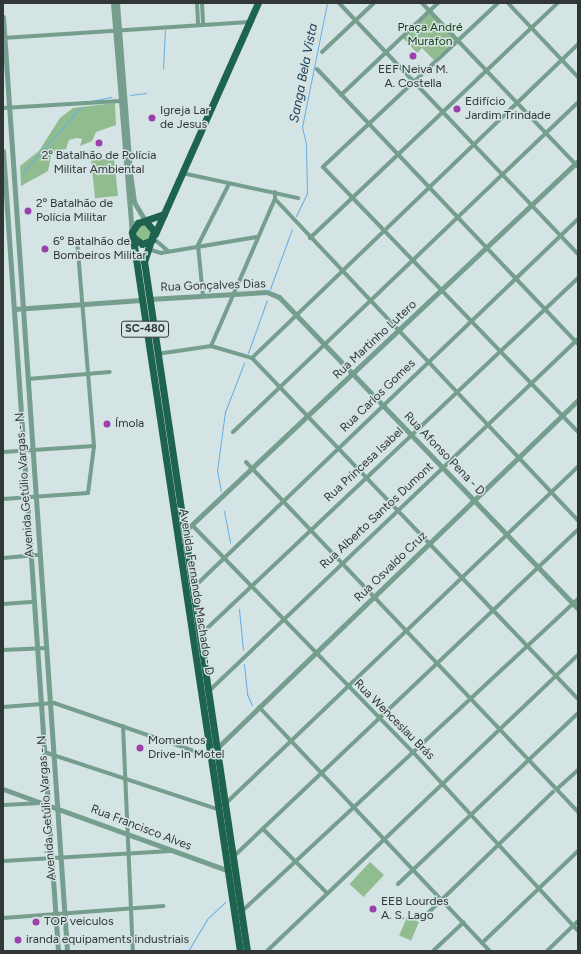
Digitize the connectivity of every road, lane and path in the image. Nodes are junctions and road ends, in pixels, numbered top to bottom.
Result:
1 (113, 3) edge
2 (117, 3) edge
3 (197, 3) edge
4 (202, 3) edge
5 (258, 3) edge
6 (339, 3) edge
7 (374, 3) edge
8 (422, 3) edge
9 (438, 3) edge
10 (498, 3) edge
11 (508, 3) edge
12 (558, 3) edge
13 (429, 11) junction
14 (3, 17) edge
15 (355, 21) junction
16 (250, 22) junction
17 (198, 25) junction
18 (204, 25) junction
19 (532, 28) junction
20 (117, 30) junction
21 (4, 38) edge
22 (458, 41) junction
23 (578, 44) edge
24 (322, 52) dead end
25 (385, 53) junction
26 (562, 60) junction
27 (317, 69) dead end
28 (486, 71) junction
29 (5, 73) edge
30 (578, 77) edge
31 (413, 82) junction
32 (341, 95) junction
33 (120, 101) junction
34 (578, 102) edge
35 (516, 103) junction
36 (3, 108) edge
37 (9, 108) junction
38 (442, 113) junction
39 (369, 124) junction
40 (545, 134) junction
41 (472, 145) junction
42 (3, 151) edge
43 (398, 154) junction
44 (577, 164) edge
45 (181, 173) junction
46 (4, 175) edge
47 (14, 175) junction
48 (501, 176) junction
49 (129, 182) junction
50 (228, 184) junction
51 (428, 186) junction
52 (6, 187) junction
53 (15, 187) junction
54 (275, 192) junction
55 (298, 198) dead end
56 (353, 198) junction
57 (275, 199) junction
58 (530, 206) junction
59 (164, 214) junction
60 (458, 217) junction
61 (578, 219) edge
62 (146, 222) junction
63 (383, 229) junction
64 (132, 234) junction
65 (154, 236) junction
66 (257, 237) junction
67 (561, 237) junction
68 (310, 238) junction
69 (18, 241) junction
70 (77, 241) dead end
71 (9, 242) junction
72 (142, 244) junction
73 (198, 246) junction
74 (487, 248) junction
75 (148, 249) junction
76 (168, 251) junction
77 (19, 254) junction
78 (578, 254) edge
79 (10, 255) junction
80 (413, 260) junction
81 (340, 270) junction
82 (578, 278) edge
83 (515, 279) junction
84 (442, 290) junction
85 (233, 294) junction
86 (203, 296) junction
87 (149, 299) junction
88 (141, 300) junction
89 (369, 302) junction
90 (81, 304) junction
91 (23, 308) junction
92 (545, 308) junction
93 (14, 309) junction
94 (295, 313) junction
95 (472, 320) junction
96 (397, 332) junction
97 (577, 342) edge
98 (324, 344) junction
99 (210, 346) junction
100 (501, 350) junction
101 (157, 354) junction
102 (149, 355) junction
103 (252, 358) junction
104 (427, 363) junction
105 (110, 372) dead end
106 (85, 374) junction
107 (353, 374) junction
108 (28, 379) junction
109 (531, 382) junction
110 (280, 386) junction
111 (457, 394) junction
112 (578, 400) edge
113 (384, 406) junction
114 (309, 416) junction
115 (561, 416) junction
116 (486, 426) junction
117 (234, 432) dead end
118 (578, 432) edge
119 (411, 435) junction
120 (94, 446) junction
121 (340, 448) junction
122 (33, 450) junction
123 (24, 451) junction
124 (3, 452) edge
125 (516, 458) junction
126 (246, 462) dead end
127 (442, 467) junction
128 (578, 467) edge
129 (253, 470) junction
130 (167, 475) junction
131 (176, 475) junction
132 (367, 477) junction
133 (550, 493) junction
134 (36, 496) junction
135 (27, 497) junction
136 (473, 498) junction
137 (3, 499) edge
138 (283, 502) junction
139 (398, 509) junction
140 (578, 521) edge
141 (193, 526) junction
142 (310, 530) junction
143 (578, 530) edge
144 (184, 532) junction
145 (176, 534) junction
146 (507, 534) junction
147 (430, 543) junction
148 (40, 555) junction
149 (31, 556) junction
150 (3, 558) edge
151 (224, 558) junction
152 (341, 563) junction
153 (538, 568) junction
154 (462, 577) junction
155 (250, 587) junction
156 (193, 588) junction
157 (374, 597) junction
158 (578, 599) edge
159 (186, 601) junction
160 (34, 602) junction
161 (572, 603) junction
162 (3, 604) edge
163 (578, 609) edge
164 (494, 610) junction
165 (196, 615) junction
166 (282, 620) junction
167 (405, 631) junction
168 (200, 636) junction
169 (527, 645) junction
170 (46, 648) junction
171 (37, 649) junction
172 (3, 650) edge
173 (314, 654) junction
174 (578, 655) edge
175 (437, 664) junction
176 (556, 676) junction
177 (346, 687) junction
178 (208, 692) junction
179 (470, 698) junction
180 (578, 699) edge
181 (50, 703) junction
182 (41, 704) junction
183 (3, 707) edge
184 (259, 707) junction
185 (578, 713) edge
186 (380, 720) junction
187 (123, 726) junction
188 (499, 729) junction
189 (290, 740) junction
190 (217, 748) junction
191 (44, 752) junction
192 (413, 752) junction
193 (54, 755) junction
194 (209, 756) junction
195 (528, 760) junction
196 (578, 770) edge
197 (322, 773) junction
198 (124, 779) junction
199 (442, 783) junction
200 (3, 789) edge
201 (556, 790) junction
202 (37, 802) junction
203 (225, 804) junction
204 (3, 805) edge
205 (48, 805) junction
206 (58, 807) junction
207 (354, 807) junction
208 (218, 811) junction
209 (578, 812) edge
210 (470, 815) junction
211 (263, 829) junction
212 (126, 832) junction
213 (386, 839) junction
214 (500, 846) junction
215 (173, 850) junction
216 (578, 851) edge
217 (127, 854) junction
218 (51, 858) junction
219 (61, 858) junction
220 (233, 858) junction
221 (298, 861) junction
222 (3, 862) edge
223 (414, 868) junction
224 (231, 870) junction
225 (398, 884) dead end
226 (538, 888) junction
227 (327, 893) junction
228 (443, 899) junction
229 (164, 906) dead end
230 (129, 909) junction
231 (65, 913) junction
232 (238, 913) junction
233 (428, 913) dead end
234 (55, 914) junction
235 (3, 918) edge
236 (464, 922) junction
237 (578, 922) edge
238 (573, 926) junction
239 (578, 931) edge
240 (482, 943) junction
241 (58, 951) edge
242 (67, 951) edge
243 (133, 951) edge
244 (240, 951) edge
245 (247, 951) edge
246 (267, 951) edge
247 (433, 951) edge
248 (490, 951) edge
249 (547, 951) edge

1 - 20 street, Avenida Fernando Machado - D
2 - 20 street, Avenida Fernando Machado - D
3 - 17 street
4 - 18 street
5 - 16 main road, Avenida Fernando Machado - D
6 - 15 street
7 - 15 street
8 - 13 street
9 - 13 street
10 - 22 street
11 - 19 street
12 - 19 street
13 - 22 street
13 - 25 street
14 - 21 street, Avenida Getúlio Vargas - N
15 - 24 street
15 - 25 street
16 - 18 street
16 - 45 main road, Avenida Fernando Machado - D
17 - 18 street
17 - 20 street
19 - 26 street
19 - 28 street
20 - 21 street
20 - 33 street, Avenida Fernando Machado - D
20 - 49 street, Avenida Fernando Machado - D
21 - 29 street, Avenida Getúlio Vargas - N
22 - 28 street
22 - 31 street
23 - 26 street
25 - 31 street
25 - 32 street
26 - 30 street
26 - 35 street
27 - 32 street
28 - 35 street
28 - 38 street
29 - 37 street, Avenida Getúlio Vargas - N
31 - 38 street
31 - 39 street
32 - 39 street
33 - 37 street
33 - 49 street, Avenida Fernando Machado - D
34 - 40 street
35 - 40 street
35 - 41 street
36 - 37 street
37 - 47 street, Avenida Getúlio Vargas - N
38 - 41 street
38 - 43 street
39 - 43 street
39 - 56 street
40 - 44 street
40 - 48 street
41 - 48 street
41 - 51 street
42 - 46 street, Avenida Getúlio Vargas - N
43 - 51 street
43 - 56 street
44 - 58 street, Rua Martinho Lutero
45 - 50 street
45 - 59 main road, Avenida Fernando Machado - D
46 - 47 street
46 - 52 street, Avenida Getúlio Vargas - N
47 - 53 street, Avenida Getúlio Vargas - N
48 - 58 street
48 - 60 street
49 - 62 street, Avenida Fernando Machado - D
49 - 64 street, Avenida Fernando Machado - D
50 - 54 street
50 - 73 street
51 - 60 street
51 - 63 street
52 - 53 street
52 - 71 street, Avenida Getúlio Vargas - N
53 - 69 street, Avenida Getúlio Vargas - N
54 - 55 street
54 - 57 street
56 - 63 street
56 - 68 street
57 - 66 street
57 - 68 street
58 - 67 street
58 - 74 street, Rua Martinho Lutero
59 - 62 main road
59 - 65 main road, Avenida Fernando Machado - D
60 - 74 street
60 - 80 street
61 - 67 street, Rua Carlos Gomes
62 - 64 main road
62 - 65 main road
63 - 80 street
63 - 81 street
64 - 72 main road
64 - 88 main road, Avenida Fernando Machado - D / SC-480
65 - 72 main road
65 - 75 main road, Avenida Fernando Machado - D
65 - 76 street
66 - 73 street
66 - 85 street
67 - 78 street
67 - 83 street, Rua Carlos Gomes
68 - 81 street
69 - 71 street
69 - 77 street, Avenida Getúlio Vargas - N
70 - 90 street
71 - 79 street, Avenida Getúlio Vargas - N
72 - 75 street
73 - 76 street
73 - 86 street
74 - 83 street
74 - 84 street, Rua Martinho Lutero
75 - 76 street
75 - 87 main road, Avenida Fernando Machado - D
77 - 79 street
77 - 91 street, Avenida Getúlio Vargas - N
79 - 93 street, Avenida Getúlio Vargas - N
80 - 84 street
80 - 89 street
81 - 89 street
81 - 94 street
82 - 92 street, Rua Princesa Isabel
83 - 92 street
83 - 95 street, Rua Carlos Gomes
84 - 95 street
84 - 96 street, Rua Martinho Lutero
85 - 86 street, Rua Gonçalves Dias
85 - 94 street, Rua Gonçalves Dias
85 - 99 street
86 - 87 street, Rua Gonçalves Dias
87 - 101 main road, Avenida Fernando Machado - D
88 - 90 street
88 - 102 main road, Avenida Fernando Machado - D / SC-480
89 - 96 street
89 - 98 street
90 - 91 street
90 - 106 street
91 - 93 street
91 - 108 street, Avenida Getúlio Vargas - N
92 - 97 street
92 - 100 street, Rua Princesa Isabel
93 - 123 street, Avenida Getúlio Vargas - N
94 - 98 street, Rua Afonso Pena - D
94 - 103 street
95 - 100 street
95 - 104 street, Rua Carlos Gomes
96 - 104 street
96 - 107 street, Rua Martinho Lutero
97 - 109 street, Rua Alberto Santos Dumont
98 - 107 street, Rua Afonso Pena - D
98 - 110 street
99 - 101 street
99 - 103 street
100 - 109 street
100 - 111 street, Rua Princesa Isabel
101 - 102 main road
101 - 131 main road, Avenida Fernando Machado - D
102 - 130 main road, Avenida Fernando Machado - D / SC-480
103 - 110 street
104 - 111 street
104 - 113 street, Rua Carlos Gomes
105 - 106 street
106 - 108 street
106 - 120 street
107 - 113 street, Rua Afonso Pena - D
107 - 114 street, Rua Martinho Lutero
108 - 122 street, Avenida Getúlio Vargas - N
109 - 115 street
109 - 116 street, Rua Alberto Santos Dumont
110 - 114 street
110 - 117 street
111 - 116 street
111 - 119 street, Rua Princesa Isabel
112 - 115 street, Rua Osvaldo Cruz
113 - 119 street, Rua Afonso Pena - D
113 - 121 street, Rua Carlos Gomes
114 - 121 street
114 - 129 street, Rua Martinho Lutero
115 - 118 street
115 - 125 street, Rua Osvaldo Cruz
116 - 125 street
116 - 127 street, Rua Alberto Santos Dumont
119 - 127 street, Rua Afonso Pena - D
119 - 132 street, Rua Princesa Isabel
120 - 122 street
120 - 134 street
121 - 132 street
121 - 138 street, Rua Carlos Gomes
122 - 123 street
122 - 134 street, Avenida Getúlio Vargas - N
123 - 124 street
123 - 135 street, Avenida Getúlio Vargas - N
125 - 133 street
125 - 136 street, Rua Osvaldo Cruz
126 - 129 street
127 - 136 street, Rua Afonso Pena - D
127 - 139 street, Rua Alberto Santos Dumont
128 - 133 street
129 - 138 street
129 - 141 street, Rua Martinho Lutero
130 - 131 main road
130 - 145 main road, Avenida Fernando Machado - D
131 - 144 main road, Avenida Fernando Machado - D
132 - 139 street
132 - 142 street, Rua Princesa Isabel
133 - 140 street
133 - 146 street
134 - 135 street
134 - 148 street, Avenida Getúlio Vargas - N
135 - 137 street
135 - 149 street, Avenida Getúlio Vargas - N
136 - 146 street, Rua Afonso Pena - D
136 - 147 street, Rua Osvaldo Cruz
138 - 142 street
138 - 151 street, Rua Carlos Gomes
139 - 147 street
139 - 152 street, Rua Alberto Santos Dumont
141 - 144 street, Rua Martinho Lutero
141 - 151 street, Rua Wenceslau Brás
142 - 152 street
142 - 155 street, Rua Princesa Isabel
143 - 153 street
144 - 145 main road
144 - 156 main road, Avenida Fernando Machado - D
145 - 159 main road, Avenida Fernando Machado - D
146 - 153 street, Rua Afonso Pena - D
146 - 154 street
147 - 154 street
147 - 157 street, Rua Osvaldo Cruz
148 - 149 street
148 - 170 street, Avenida Getúlio Vargas - N
149 - 150 street
149 - 160 street, Avenida Getúlio Vargas - N
151 - 155 street, Rua Wenceslau Brás
151 - 156 street, Rua Carlos Gomes
152 - 157 street
152 - 166 street, Rua Alberto Santos Dumont
153 - 161 street, Rua Afonso Pena - D
153 - 164 street
154 - 164 street
154 - 167 street
155 - 166 street, Rua Wenceslau Brás
155 - 168 street, Rua Princesa Isabel
156 - 165 main road, Avenida Fernando Machado - D
157 - 167 street
157 - 173 street, Rua Osvaldo Cruz
158 - 161 street
159 - 165 main road
159 - 194 main road, Avenida Fernando Machado - D
160 - 162 street
160 - 171 street, Avenida Getúlio Vargas - N
161 - 163 street, Rua Afonso Pena - D
161 - 169 street
164 - 169 street
164 - 175 street
165 - 168 main road, Avenida Fernando Machado - D
166 - 173 street, Rua Wenceslau Brás
166 - 178 street, Rua Alberto Santos Dumont
167 - 175 street
167 - 177 street
168 - 178 main road, Avenida Fernando Machado - D
169 - 176 street
169 - 179 street
170 - 171 street
170 - 181 street, Avenida Getúlio Vargas - N
171 - 172 street
171 - 182 street, Avenida Getúlio Vargas - N
173 - 177 street, Rua Wenceslau Brás
173 - 184 street, Rua Osvaldo Cruz
174 - 176 street
175 - 179 street
175 - 186 street
176 - 180 street
176 - 188 street
177 - 186 street, Rua Wenceslau Brás
177 - 189 street
178 - 190 main road, Avenida Fernando Machado - D
179 - 188 street
179 - 192 street
181 - 182 street
181 - 187 street
181 - 193 street, Avenida Getúlio Vargas - N
182 - 183 street
182 - 191 street, Avenida Getúlio Vargas - N
184 - 189 street
184 - 190 street, Rua Osvaldo Cruz
185 - 195 street
186 - 192 street, Rua Wenceslau Brás
186 - 197 street
187 - 194 street
187 - 198 street
188 - 195 street
188 - 199 street
189 - 197 street
189 - 203 street
190 - 203 main road, Avenida Fernando Machado - D
191 - 193 street
191 - 205 street, Avenida Getúlio Vargas - N
192 - 199 street, Rua Wenceslau Brás
192 - 207 street
193 - 198 street
193 - 206 street, Avenida Getúlio Vargas - N
194 - 208 main road, Avenida Fernando Machado - D
195 - 201 street
195 - 210 street
196 - 201 street
197 - 207 street
197 - 211 street
198 - 208 street
198 - 212 street
199 - 210 street, Rua Wenceslau Brás
199 - 213 street
200 - 202 street, Rua Francisco Alves
201 - 209 street
201 - 214 street
202 - 204 street
202 - 205 street, Rua Francisco Alves
203 - 208 street
203 - 220 main road, Avenida Fernando Machado - D
205 - 206 street, Rua Francisco Alves
205 - 218 street, Avenida Getúlio Vargas - N
206 - 212 street, Rua Francisco Alves
206 - 219 street, Avenida Getúlio Vargas - N
207 - 213 street
207 - 221 street
208 - 224 main road, Avenida Fernando Machado - D
210 - 214 street, Rua Wenceslau Brás
210 - 223 street
211 - 220 street
211 - 221 street
212 - 215 street, Rua Francisco Alves
212 - 217 street
213 - 223 street
213 - 227 street
214 - 226 street, Rua Wenceslau Brás
214 - 228 street
215 - 217 street
215 - 224 street, Rua Francisco Alves
216 - 226 street
217 - 219 street
217 - 230 street
218 - 219 street
218 - 222 street
218 - 234 street, Avenida Getúlio Vargas - N
219 - 231 street, Avenida Getúlio Vargas - N
220 - 224 main road, Avenida Fernando Machado - D
221 - 227 street
221 - 232 street
223 - 225 street
223 - 228 street
224 - 232 main road, Avenida Fernando Machado - D
226 - 238 street, Rua Wenceslau Brás
226 - 240 street
227 - 246 street
228 - 233 street
228 - 236 street
229 - 230 street
230 - 231 street
230 - 243 street
231 - 234 street
231 - 242 street, Avenida Getúlio Vargas - N
232 - 244 main road, Avenida Fernando Machado - D
232 - 245 main road, Avenida Fernando Machado - D
234 - 235 street
234 - 241 street, Avenida Getúlio Vargas - N
236 - 240 street
236 - 247 street
237 - 238 street
238 - 239 street, Rua Wenceslau Brás
238 - 249 street
240 - 248 street

